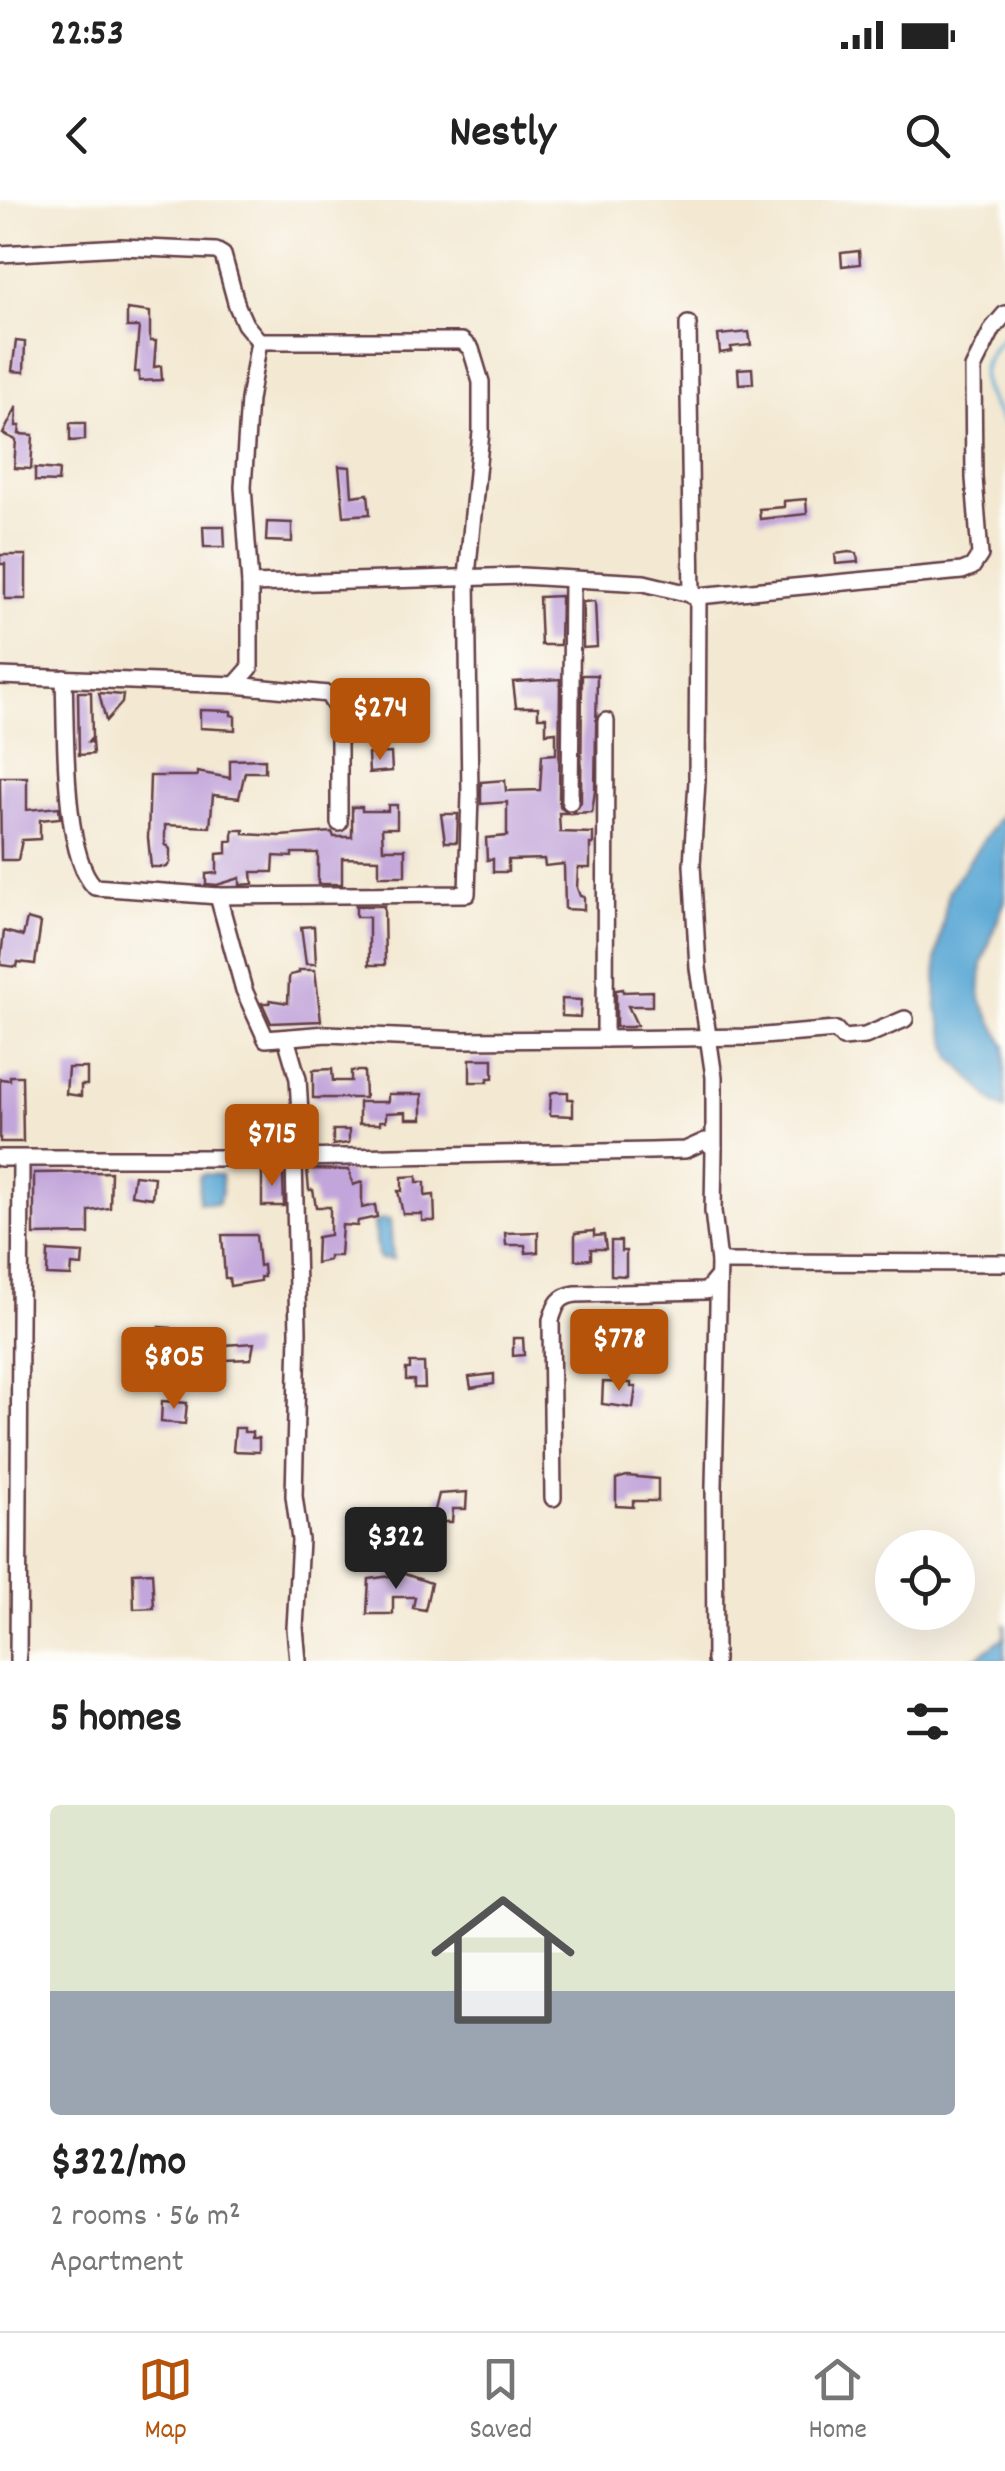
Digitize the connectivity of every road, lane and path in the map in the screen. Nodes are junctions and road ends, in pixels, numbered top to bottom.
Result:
1 (0, 254) edge
2 (1005, 314) edge
3 (688, 324) dead end
4 (259, 341) junction
5 (467, 576) junction
6 (572, 580) junction
7 (250, 584) junction
8 (695, 596) junction
9 (0, 676) edge
10 (64, 678) junction
11 (235, 685) junction
12 (606, 721) dead end
13 (570, 802) dead end
14 (340, 823) dead end
15 (218, 896) junction
16 (905, 1019) dead end
17 (708, 1037) junction
18 (286, 1038) junction
19 (605, 1038) junction
20 (714, 1148) junction
21 (0, 1158) edge
22 (294, 1158) junction
23 (21, 1159) junction
24 (1005, 1262) edge
25 (718, 1270) junction
26 (553, 1498) dead end
27 (18, 1661) edge
28 (298, 1661) edge
29 (715, 1661) edge

1 - 4 street
2 - 8 street
3 - 8 street
4 - 5 street
4 - 7 street
5 - 6 street
5 - 7 street
5 - 15 street
6 - 8 street
6 - 13 street
7 - 11 street
8 - 17 street
9 - 10 street
10 - 11 street
10 - 15 street
11 - 14 street
12 - 19 street
15 - 18 street
16 - 17 street
17 - 19 street
17 - 20 street
18 - 19 street
18 - 22 street
20 - 22 street
20 - 25 street
21 - 23 street
22 - 23 street
22 - 28 street
23 - 27 street
24 - 25 street
25 - 26 street
25 - 29 street

